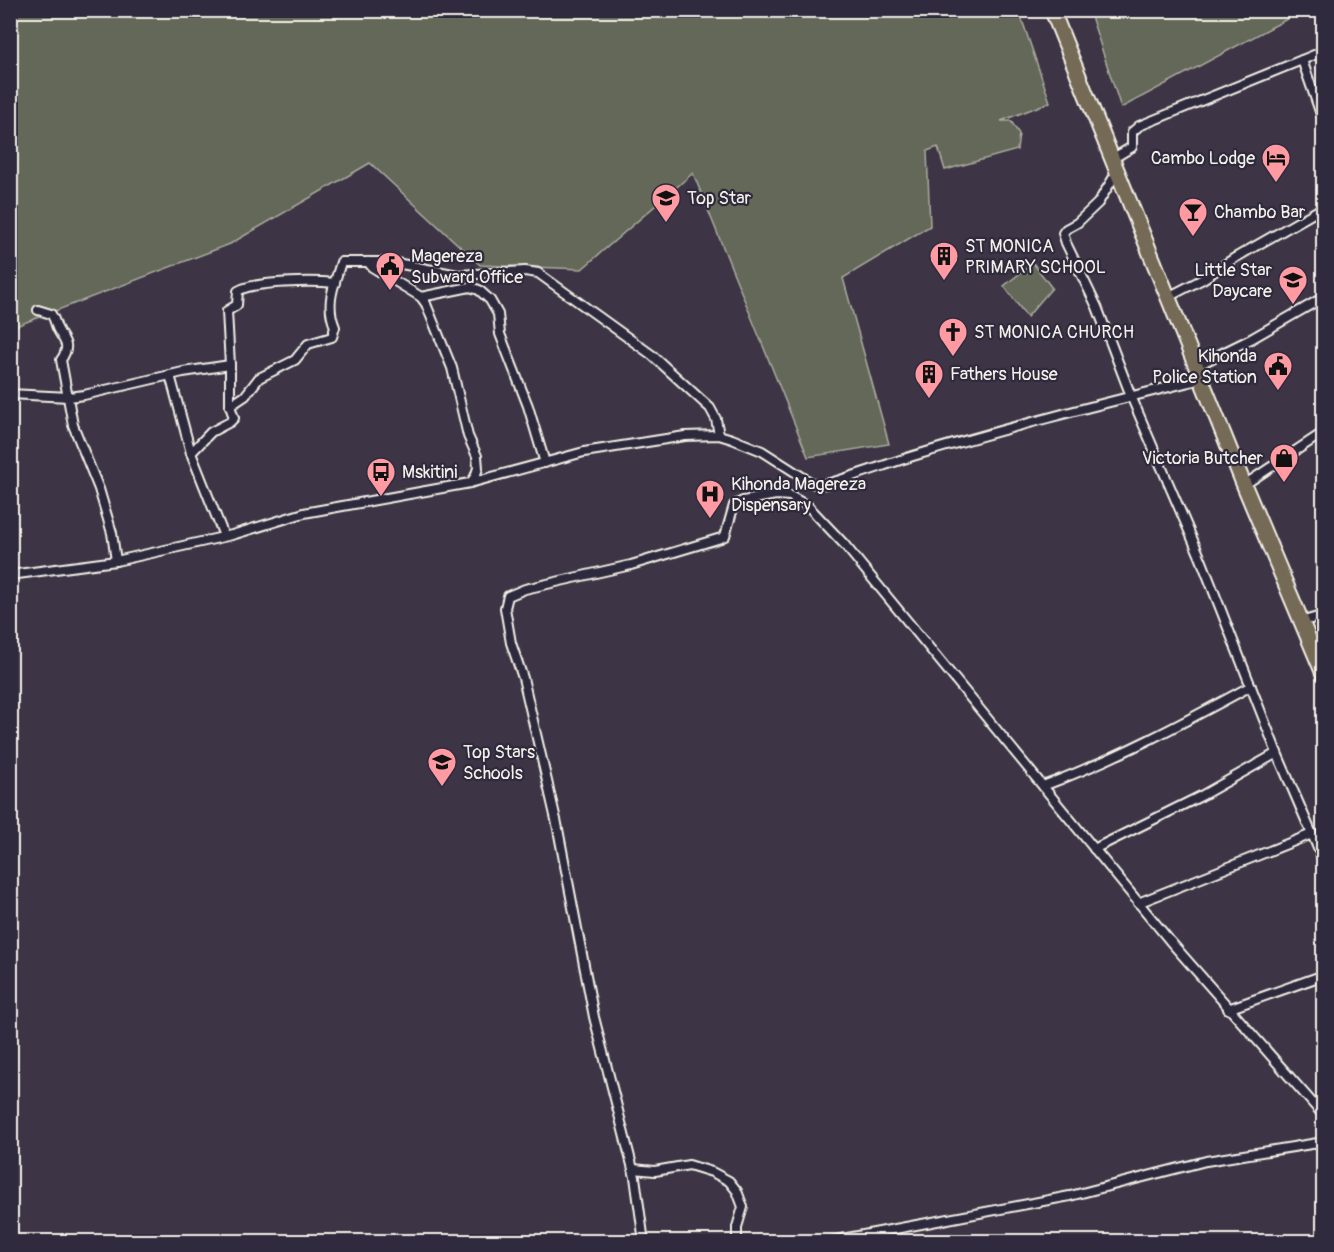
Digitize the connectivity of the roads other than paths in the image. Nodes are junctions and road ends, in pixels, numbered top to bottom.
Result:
1 (1052, 10) edge
2 (1323, 51) edge
3 (1302, 60) junction
4 (1323, 123) edge
5 (1115, 165) junction
6 (1323, 207) edge
7 (368, 262) junction
8 (335, 283) junction
9 (421, 297) junction
10 (1168, 297) junction
11 (1323, 297) edge
12 (38, 310) dead end
13 (230, 365) junction
14 (1199, 373) junction
15 (170, 375) junction
16 (10, 394) edge
17 (1131, 396) junction
18 (69, 397) junction
19 (230, 406) junction
20 (1323, 432) edge
21 (719, 435) junction
22 (191, 453) junction
23 (545, 463) junction
24 (470, 483) junction
25 (1244, 485) junction
26 (224, 536) junction
27 (116, 561) junction
28 (10, 575) edge
29 (1323, 615) edge
30 (1301, 622) junction
31 (1323, 675) edge
32 (1251, 686) junction
33 (1277, 753) junction
34 (1043, 786) junction
35 (1312, 834) junction
36 (1094, 849) junction
37 (1323, 862) edge
38 (1138, 903) junction
39 (1323, 975) edge
40 (1228, 1009) junction
41 (1323, 1116) edge
42 (1323, 1142) edge
43 (633, 1169) junction
44 (644, 1242) edge
45 (737, 1242) edge
46 (826, 1242) edge

1 - 5 highway
2 - 3 street
3 - 4 street
3 - 5 street
5 - 10 highway
5 - 17 street
6 - 10 street
7 - 8 street
7 - 9 street
7 - 21 street
8 - 13 street
8 - 19 street
9 - 23 street
9 - 24 street
10 - 14 highway
11 - 14 street
12 - 18 street
13 - 15 street
13 - 19 street
14 - 17 street
14 - 25 highway
15 - 18 street
15 - 22 street
16 - 18 street
17 - 21 street
17 - 32 street
18 - 27 street
19 - 22 street
20 - 25 street
21 - 23 street
22 - 26 street
23 - 24 street
24 - 26 street
25 - 30 highway
26 - 27 street
27 - 28 street
29 - 30 street
30 - 31 highway
32 - 33 street
32 - 34 street
33 - 35 street
33 - 36 street
34 - 36 street
34 - 43 street
35 - 37 street
35 - 38 street
36 - 38 street
38 - 40 street
39 - 40 street
40 - 41 street
42 - 46 street
43 - 44 street
43 - 45 street

